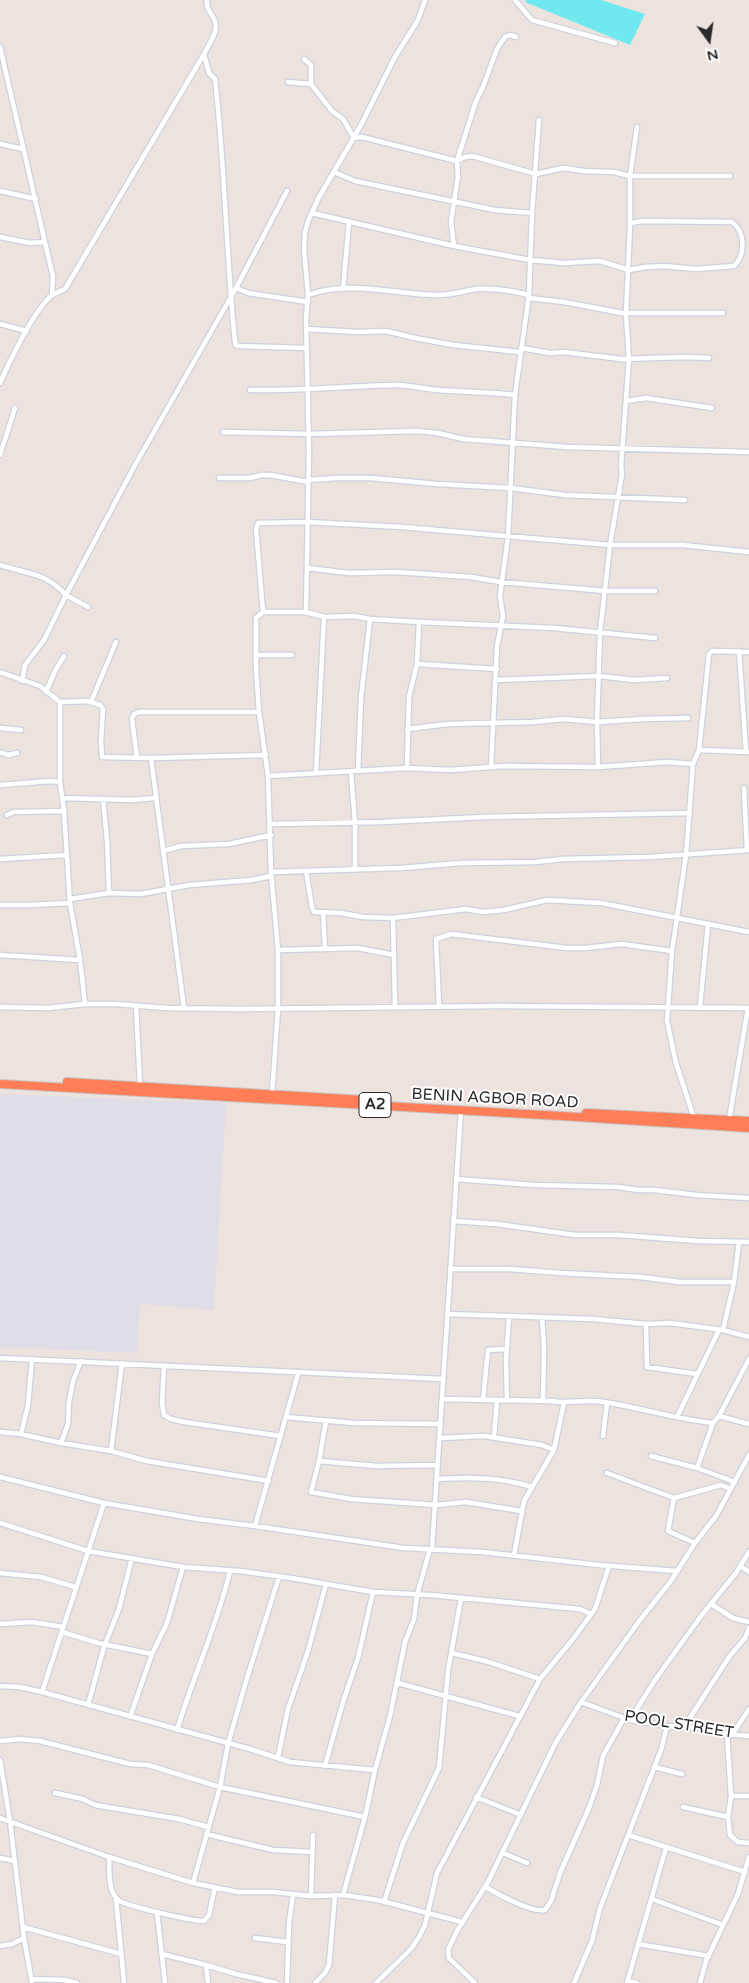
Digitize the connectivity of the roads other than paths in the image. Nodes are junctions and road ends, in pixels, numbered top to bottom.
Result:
1 (207, 0) edge
2 (425, 0) edge
3 (515, 0) edge
4 (516, 37) dead end
5 (615, 43) dead end
6 (0, 48) edge
7 (204, 54) junction
8 (304, 59) dead end
9 (288, 82) dead end
10 (311, 84) junction
11 (540, 120) dead end
12 (637, 127) dead end
13 (354, 138) junction
14 (0, 144) edge
15 (23, 149) junction
16 (457, 161) junction
17 (334, 172) junction
18 (536, 174) junction
19 (630, 176) junction
20 (730, 176) dead end
21 (0, 191) edge
22 (287, 191) dead end
23 (36, 199) junction
24 (455, 201) junction
25 (312, 213) junction
26 (532, 213) junction
27 (349, 222) junction
28 (630, 223) junction
29 (0, 237) edge
30 (45, 242) junction
31 (454, 246) junction
32 (530, 260) junction
33 (629, 270) junction
34 (236, 288) junction
35 (343, 289) junction
36 (52, 295) junction
37 (308, 295) junction
38 (230, 297) junction
39 (529, 297) junction
40 (308, 302) junction
41 (626, 313) junction
42 (723, 314) dead end
43 (0, 324) edge
44 (27, 330) junction
45 (306, 330) junction
46 (306, 348) junction
47 (521, 350) junction
48 (709, 358) dead end
49 (629, 359) junction
50 (0, 383) edge
51 (250, 390) dead end
52 (308, 390) junction
53 (515, 395) junction
54 (626, 401) junction
55 (15, 408) dead end
56 (712, 408) dead end
57 (223, 432) dead end
58 (308, 434) junction
59 (512, 444) junction
60 (623, 450) junction
61 (749, 452) edge
62 (0, 455) edge
63 (219, 478) dead end
64 (308, 481) junction
65 (511, 488) junction
66 (618, 497) junction
67 (685, 500) dead end
68 (308, 522) junction
69 (508, 537) junction
70 (610, 545) junction
71 (749, 552) edge
72 (0, 565) edge
73 (307, 568) junction
74 (501, 582) junction
75 (606, 591) junction
76 (655, 591) dead end
77 (66, 595) junction
78 (88, 607) dead end
79 (264, 612) junction
80 (306, 612) junction
81 (324, 618) junction
82 (370, 619) junction
83 (419, 622) junction
84 (500, 627) junction
85 (600, 632) junction
86 (655, 638) dead end
87 (116, 642) dead end
88 (739, 651) junction
89 (749, 652) edge
90 (257, 655) junction
91 (64, 656) dead end
92 (292, 656) dead end
93 (417, 664) junction
94 (497, 669) junction
95 (0, 672) edge
96 (599, 676) junction
97 (667, 678) dead end
98 (495, 680) junction
99 (22, 681) junction
100 (46, 692) junction
101 (60, 702) junction
102 (91, 702) junction
103 (259, 712) junction
104 (688, 718) dead end
105 (493, 722) junction
106 (597, 722) junction
107 (0, 728) edge
108 (407, 729) junction
109 (21, 730) dead end
110 (699, 750) junction
111 (0, 752) edge
112 (747, 752) edge
113 (18, 753) dead end
114 (266, 755) junction
115 (136, 758) junction
116 (151, 758) junction
117 (693, 764) junction
118 (491, 767) junction
119 (598, 767) junction
120 (407, 768) junction
121 (358, 771) junction
122 (351, 772) junction
123 (316, 773) junction
124 (268, 776) junction
125 (60, 782) junction
126 (0, 784) edge
127 (744, 788) dead end
128 (63, 798) junction
129 (155, 798) junction
130 (103, 799) junction
131 (64, 811) junction
132 (690, 813) junction
133 (7, 816) dead end
134 (355, 823) junction
135 (271, 824) junction
136 (270, 835) junction
137 (748, 850) edge
138 (163, 852) junction
139 (67, 855) junction
140 (686, 855) junction
141 (0, 859) edge
142 (354, 869) junction
143 (306, 871) junction
144 (271, 874) junction
145 (168, 889) junction
146 (109, 893) junction
147 (70, 901) junction
148 (0, 905) edge
149 (323, 913) junction
150 (393, 918) junction
151 (679, 918) junction
152 (708, 924) junction
153 (749, 932) edge
154 (325, 949) junction
155 (278, 950) junction
156 (672, 951) junction
157 (0, 955) edge
158 (394, 955) junction
159 (80, 960) junction
160 (85, 1004) junction
161 (136, 1006) junction
162 (439, 1006) junction
163 (0, 1007) edge
164 (395, 1007) junction
165 (669, 1007) junction
166 (700, 1007) junction
167 (184, 1008) junction
168 (748, 1008) edge
169 (278, 1009) junction
170 (0, 1080) edge
171 (0, 1084) edge
172 (140, 1085) junction
173 (272, 1094) junction
174 (461, 1110) junction
175 (694, 1119) junction
176 (729, 1121) junction
177 (749, 1121) edge
178 (749, 1128) edge
179 (456, 1179) junction
180 (749, 1198) edge
181 (453, 1221) junction
182 (739, 1242) junction
183 (749, 1242) edge
184 (450, 1268) junction
185 (734, 1282) junction
186 (447, 1314) junction
187 (509, 1316) junction
188 (542, 1317) junction
189 (646, 1324) junction
190 (721, 1330) junction
191 (749, 1337) edge
192 (507, 1349) junction
193 (0, 1358) edge
194 (32, 1359) junction
195 (749, 1359) edge
196 (81, 1361) junction
197 (122, 1364) junction
198 (164, 1366) junction
199 (298, 1374) junction
200 (697, 1374) junction
201 (443, 1379) junction
202 (442, 1399) junction
203 (483, 1400) junction
204 (497, 1400) junction
205 (506, 1400) junction
206 (543, 1401) junction
207 (607, 1402) junction
208 (564, 1403) junction
209 (719, 1416) junction
210 (286, 1417) junction
211 (678, 1417) junction
212 (326, 1421) junction
213 (713, 1423) junction
214 (441, 1424) junction
215 (749, 1424) edge
216 (0, 1432) edge
217 (21, 1434) junction
218 (281, 1436) junction
219 (603, 1436) dead end
220 (494, 1437) junction
221 (440, 1438) junction
222 (61, 1443) junction
223 (554, 1450) junction
224 (111, 1451) junction
225 (749, 1455) edge
226 (651, 1456) dead end
227 (319, 1461) junction
228 (438, 1465) junction
229 (697, 1468) junction
230 (607, 1473) dead end
231 (0, 1477) edge
232 (438, 1479) junction
233 (269, 1481) junction
234 (735, 1482) junction
235 (532, 1487) junction
236 (731, 1489) junction
237 (674, 1498) junction
238 (104, 1503) junction
239 (436, 1505) junction
240 (521, 1512) junction
241 (0, 1523) edge
242 (255, 1526) junction
243 (695, 1543) junction
244 (431, 1549) junction
245 (88, 1551) junction
246 (749, 1552) edge
247 (514, 1555) junction
248 (132, 1558) junction
249 (609, 1566) junction
250 (740, 1566) junction
251 (183, 1567) junction
252 (230, 1571) junction
253 (677, 1571) junction
254 (749, 1572) edge
255 (0, 1573) edge
256 (279, 1577) junction
257 (326, 1584) junction
258 (75, 1587) junction
259 (373, 1592) junction
260 (417, 1595) junction
261 (461, 1598) junction
262 (711, 1604) junction
263 (591, 1614) junction
264 (749, 1622) edge
265 (0, 1624) edge
266 (749, 1628) edge
267 (62, 1630) junction
268 (106, 1643) junction
269 (452, 1653) junction
270 (152, 1654) junction
271 (540, 1679) junction
272 (398, 1683) junction
273 (0, 1686) edge
274 (42, 1692) junction
275 (446, 1696) junction
276 (581, 1702) junction
277 (88, 1705) junction
278 (749, 1709) edge
279 (519, 1716) junction
280 (130, 1717) junction
281 (624, 1718) junction
282 (630, 1720) junction
283 (667, 1726) junction
284 (684, 1727) junction
285 (177, 1730) junction
286 (729, 1735) junction
287 (749, 1736) edge
288 (0, 1741) edge
289 (228, 1744) junction
290 (278, 1757) junction
291 (0, 1760) edge
292 (324, 1766) junction
293 (654, 1768) junction
294 (375, 1770) junction
295 (682, 1774) dead end
296 (220, 1787) junction
297 (56, 1793) dead end
298 (731, 1796) junction
299 (749, 1796) edge
300 (476, 1797) junction
301 (683, 1807) dead end
302 (522, 1815) junction
303 (365, 1817) junction
304 (728, 1817) junction
305 (0, 1818) edge
306 (10, 1821) junction
307 (208, 1827) junction
308 (206, 1834) junction
309 (314, 1835) dead end
310 (628, 1835) junction
311 (749, 1842) edge
312 (666, 1848) junction
313 (312, 1852) junction
314 (503, 1852) junction
315 (109, 1857) junction
316 (749, 1857) edge
317 (0, 1858) edge
318 (15, 1861) junction
319 (527, 1863) dead end
320 (745, 1872) junction
321 (193, 1883) junction
322 (215, 1887) junction
323 (486, 1887) junction
324 (293, 1894) junction
325 (334, 1895) junction
326 (343, 1895) junction
327 (311, 1896) junction
328 (116, 1898) junction
329 (652, 1899) junction
330 (384, 1902) junction
331 (157, 1912) junction
332 (426, 1914) junction
333 (462, 1922) junction
334 (723, 1925) junction
335 (23, 1927) junction
336 (24, 1938) junction
337 (255, 1938) dead end
338 (287, 1942) junction
339 (638, 1944) junction
340 (0, 1946) edge
341 (121, 1954) junction
342 (162, 1954) junction
343 (709, 1956) junction
344 (206, 1965) junction
345 (247, 1977) junction
346 (32, 1981) edge
347 (628, 1982) edge
348 (77, 1983) edge
349 (124, 1983) edge
350 (165, 1983) edge
351 (208, 1983) edge
352 (247, 1983) edge
353 (276, 1983) edge
354 (287, 1983) edge
355 (315, 1983) edge
356 (376, 1983) edge
357 (475, 1983) edge
358 (574, 1983) edge
359 (637, 1983) edge
360 (700, 1983) edge

1 - 7 street
2 - 13 street
3 - 5 street
4 - 16 street
6 - 15 street
7 - 36 street
7 - 38 street
8 - 10 street
9 - 10 street
10 - 13 street
11 - 18 street
12 - 19 street
13 - 16 street
13 - 17 street
14 - 15 street
15 - 23 street
16 - 18 street
16 - 24 street
17 - 24 street
17 - 25 street
18 - 19 street
18 - 26 street
19 - 20 street
19 - 28 street
21 - 23 street
22 - 34 street
23 - 30 street
24 - 26 street
24 - 31 street
25 - 27 street
25 - 37 street
26 - 32 street
27 - 31 street
27 - 35 street
28 - 33 street
28 - 33 street
29 - 30 street
30 - 36 street
31 - 32 street
32 - 33 street
32 - 39 street
33 - 41 street
34 - 38 street
34 - 40 street
35 - 37 street
35 - 39 street
36 - 44 street
37 - 40 street
38 - 46 street
38 - 77 street
39 - 41 street
39 - 47 street
40 - 45 street
41 - 42 street
41 - 49 street
43 - 44 street
44 - 50 street
45 - 46 street
45 - 47 street
46 - 52 street
47 - 49 street
47 - 53 street
48 - 49 street
49 - 54 street
51 - 52 street
52 - 53 street
52 - 58 street
53 - 59 street
54 - 56 street
54 - 60 street
55 - 62 street
57 - 58 street
58 - 59 street
58 - 64 street
59 - 60 street
59 - 65 street
60 - 61 street
60 - 66 street
63 - 64 street
64 - 65 street
64 - 68 street
65 - 66 street
65 - 69 street
66 - 67 street
66 - 70 street
68 - 69 street
68 - 73 street
68 - 79 street
69 - 70 street
69 - 74 street
70 - 71 street
70 - 75 street
72 - 77 street
73 - 74 street
73 - 80 street
74 - 75 street
74 - 84 street
75 - 76 street
75 - 85 street
77 - 78 street
77 - 99 street
79 - 80 street
79 - 90 street
80 - 81 street
81 - 82 street
81 - 123 street
82 - 83 street
82 - 121 street
83 - 84 street
83 - 93 street
84 - 85 street
84 - 94 street
85 - 86 street
85 - 96 street
87 - 102 street
88 - 89 street
88 - 110 street
88 - 112 street
90 - 92 street
90 - 103 street
91 - 100 street
93 - 94 street
93 - 108 street
94 - 98 street
95 - 99 street
96 - 97 street
96 - 98 street
96 - 106 street
98 - 105 street
99 - 100 street
100 - 101 street
101 - 102 street
101 - 125 street
102 - 115 street
103 - 114 street
103 - 115 street
104 - 106 street
105 - 106 street
105 - 108 street
105 - 118 street
106 - 119 street
107 - 109 street
108 - 120 street
110 - 112 street
110 - 117 street
111 - 113 street
114 - 116 street
114 - 124 street
115 - 116 street
116 - 129 street
117 - 119 street
117 - 132 street
118 - 119 street
118 - 120 street
120 - 121 street
121 - 122 street
122 - 123 street
122 - 134 street
123 - 124 street
124 - 135 street
125 - 126 street
125 - 128 street
127 - 137 street
128 - 130 street
128 - 131 street
129 - 130 street
129 - 138 street
130 - 146 street
131 - 133 street
131 - 139 street
132 - 134 street
132 - 140 street
134 - 135 street
134 - 142 street
135 - 136 street
136 - 138 street
136 - 144 street
137 - 140 street
138 - 145 street
139 - 141 street
139 - 147 street
140 - 142 street
140 - 151 street
142 - 143 street
143 - 144 street
143 - 149 street
144 - 145 street
144 - 155 street
145 - 146 street
145 - 167 street
146 - 147 street
147 - 148 street
147 - 159 street
149 - 150 street
149 - 154 street
150 - 151 street
150 - 158 street
151 - 152 street
151 - 156 street
152 - 153 street
152 - 166 street
154 - 155 street
154 - 158 street
155 - 169 street
156 - 162 street
156 - 165 street
157 - 159 street
158 - 164 street
159 - 160 street
160 - 161 street
160 - 163 street
161 - 167 street
161 - 172 street
162 - 164 street
162 - 165 street
164 - 169 street
165 - 166 street
165 - 175 street
166 - 168 street
167 - 169 street
168 - 176 street
169 - 173 street
170 - 172 highway, BENIN AGBOR ROAD / A2
171 - 174 highway, BENIN AGBOR ROAD / A2
172 - 173 highway, BENIN AGBOR ROAD / A2
173 - 175 highway, BENIN AGBOR ROAD / A2
174 - 178 highway, BENIN AGBOR ROAD / A2
174 - 179 street
175 - 176 highway, BENIN AGBOR ROAD / A2
176 - 177 highway, BENIN AGBOR ROAD / A2
179 - 180 street
179 - 181 street
181 - 182 street
181 - 184 street
182 - 183 street
182 - 185 street
184 - 185 street
184 - 186 street
185 - 190 street
186 - 187 street
186 - 201 street
187 - 188 street
187 - 192 street
188 - 189 street
188 - 206 street
189 - 190 street
189 - 200 street
190 - 191 street
190 - 200 street
192 - 203 street
192 - 205 street
193 - 194 street
194 - 196 street
194 - 217 street
195 - 209 street
196 - 197 street
196 - 222 street
197 - 198 street
197 - 224 street
198 - 199 street
198 - 218 street
199 - 201 street
199 - 210 street
200 - 211 street
201 - 202 street
202 - 203 street
202 - 214 street
203 - 204 street
204 - 205 street
204 - 220 street
205 - 206 street
206 - 208 street
207 - 208 street
207 - 211 street
207 - 219 street
208 - 223 street
209 - 213 street
209 - 215 street
210 - 212 street
210 - 218 street
211 - 213 street
212 - 214 street
212 - 227 street
213 - 229 street
214 - 221 street
216 - 217 street
217 - 222 street
218 - 233 street
220 - 221 street
220 - 223 street
221 - 228 street
222 - 224 street
223 - 235 street
224 - 233 street
225 - 234 street
226 - 229 street
227 - 228 street
227 - 239 street
228 - 232 street
229 - 234 street
230 - 237 street
231 - 238 street
232 - 235 street
232 - 239 street
233 - 242 street
234 - 236 street
235 - 240 street
236 - 237 street
236 - 243 street
237 - 243 street
238 - 242 street
238 - 245 street
239 - 240 street
239 - 244 street
240 - 247 street
241 - 245 street
242 - 244 street
243 - 253 street
244 - 247 street
244 - 260 street
245 - 248 street
245 - 258 street
246 - 250 street
247 - 249 street
248 - 251 street
248 - 268 street
249 - 253 street
249 - 263 street
250 - 254 street
250 - 262 street
251 - 252 street
251 - 270 street
252 - 256 street
252 - 285 street
253 - 276 street
255 - 258 street
256 - 257 street
256 - 289 street
257 - 259 street
257 - 290 street
258 - 267 street
259 - 260 street
259 - 292 street
260 - 261 street
260 - 272 street
261 - 263 street
261 - 269 street
262 - 264 street
262 - 282 street
263 - 271 street
265 - 267 street
266 - 284 street
267 - 268 street
267 - 274 street
268 - 270 street
268 - 277 street
269 - 271 street
269 - 275 street
270 - 280 street
271 - 279 street
272 - 275 street
272 - 294 street
273 - 274 street
274 - 277 street
275 - 279 street
275 - 330 street
276 - 281 street, POOL STREET
276 - 302 street
277 - 280 street
278 - 286 street
279 - 300 street
280 - 285 street
281 - 282 street, POOL STREET
281 - 323 street
282 - 283 street, POOL STREET
283 - 284 street, POOL STREET
283 - 293 street
284 - 286 street, POOL STREET
285 - 289 street
286 - 287 street, POOL STREET
286 - 298 street
288 - 296 street
289 - 290 street
289 - 296 street
290 - 292 street
291 - 306 street
292 - 294 street
293 - 295 street
293 - 310 street
294 - 303 street
296 - 303 street
296 - 307 street
297 - 307 street
298 - 299 street
298 - 304 street
300 - 302 street
300 - 332 street
301 - 304 street
302 - 314 street
303 - 326 street
304 - 311 street
305 - 306 street
306 - 315 street
306 - 318 street
307 - 308 street
308 - 313 street
308 - 321 street
309 - 313 street
310 - 312 street
310 - 358 street
312 - 320 street
312 - 329 street
313 - 327 street
314 - 319 street
314 - 323 street
315 - 321 street
315 - 328 street
316 - 320 street
317 - 318 street
318 - 335 street
320 - 334 street
321 - 322 street
322 - 324 street
322 - 331 street
323 - 333 street
324 - 327 street
324 - 338 street
325 - 326 street
325 - 327 street
325 - 355 street
326 - 330 street
328 - 331 street
328 - 341 street
329 - 334 street
329 - 339 street
330 - 332 street
331 - 342 street
332 - 333 street
332 - 356 street
333 - 357 street
334 - 343 street
335 - 336 street
335 - 341 street
336 - 340 street
336 - 346 street
337 - 338 street
338 - 354 street
339 - 343 street
339 - 347 street
341 - 349 street
342 - 344 street
342 - 350 street
343 - 360 street
344 - 345 street
344 - 351 street
345 - 352 street
345 - 353 street
346 - 348 street
347 - 359 street

